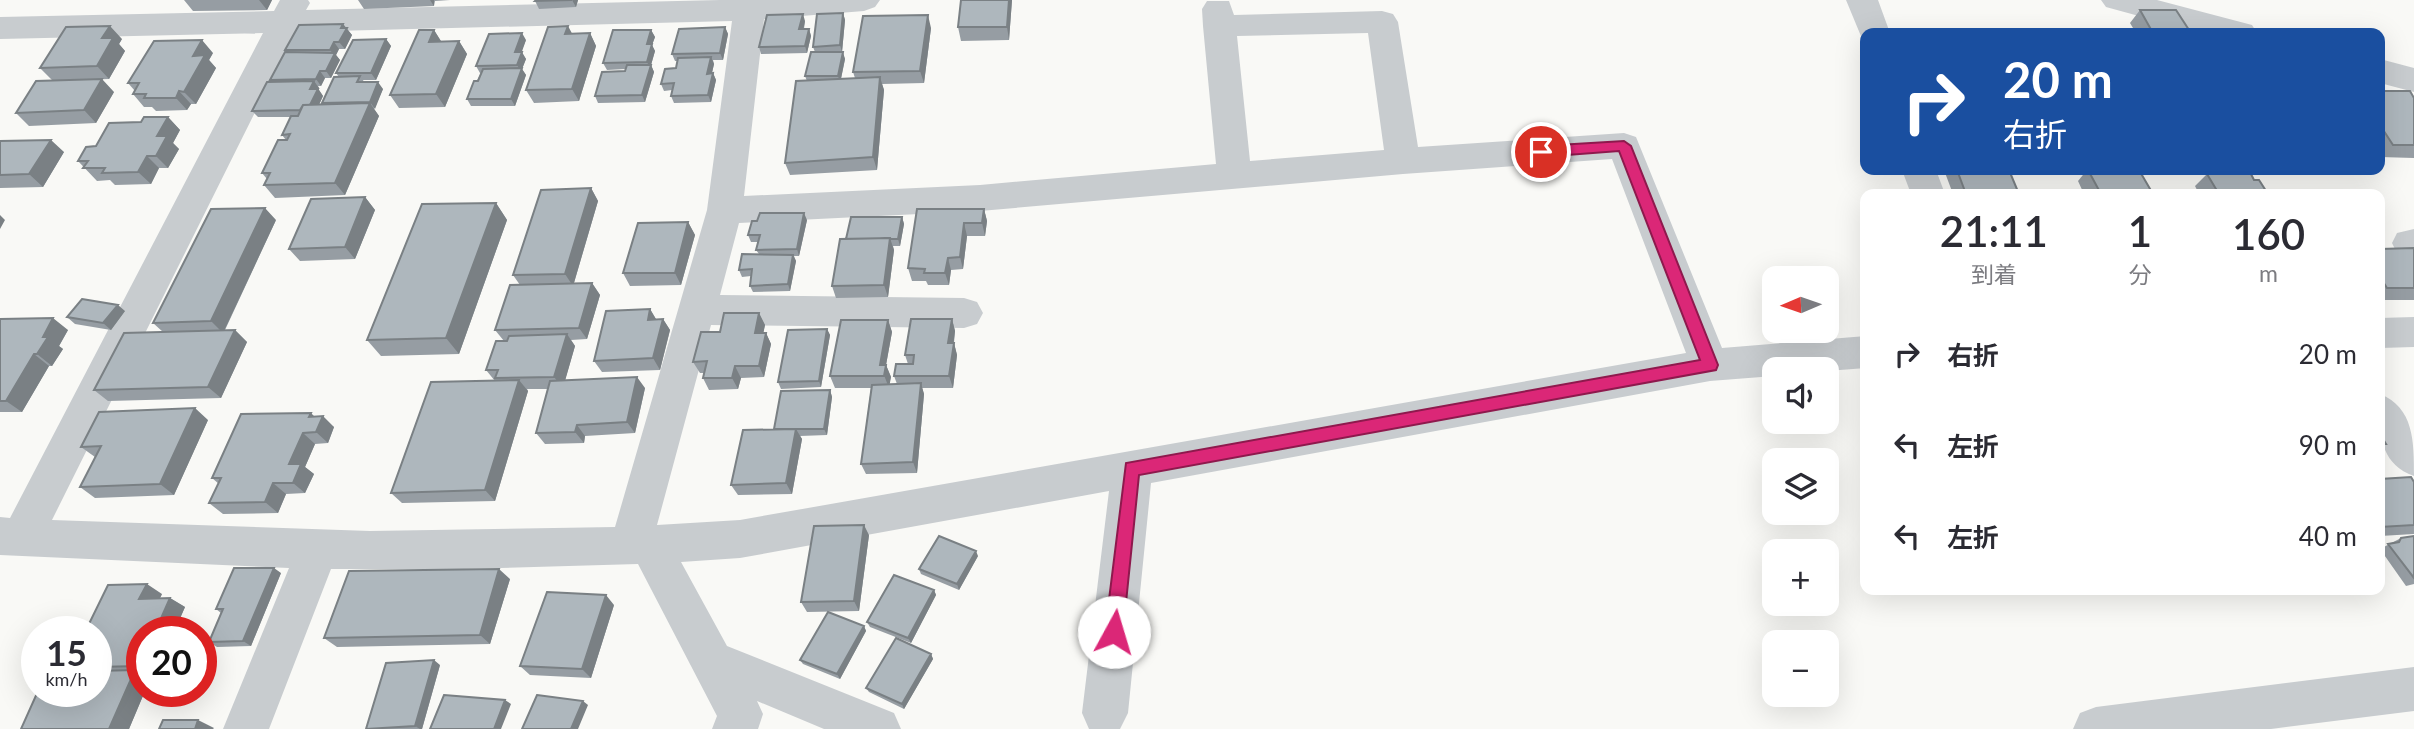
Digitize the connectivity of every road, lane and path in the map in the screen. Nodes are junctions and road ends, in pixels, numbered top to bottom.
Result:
1 (864, 0) edge
2 (1862, 0) edge
3 (2117, 0) edge
4 (750, 5) edge
5 (290, 10) edge
6 (0, 28) edge
7 (1872, 28) edge
8 (2222, 28) edge
9 (2385, 72) edge
10 (2414, 80) edge
11 (1403, 161) junction
12 (1234, 176) junction
13 (726, 210) junction
14 (699, 310) junction
15 (964, 313) dead end
16 (2414, 332) edge
17 (2385, 333) edge
18 (1860, 352) edge
19 (1710, 365) junction
20 (2385, 418) edge
21 (2414, 458) edge
22 (1132, 469) junction
23 (11, 537) edge
24 (640, 547) junction
25 (317, 550) junction
26 (712, 661) junction
27 (2414, 689) edge
28 (1105, 713) dead end
29 (246, 729) edge
30 (735, 729) edge
31 (878, 729) edge
32 (2096, 729) edge

1 - 4 street
2 - 7 street
3 - 8 street
4 - 5 street
4 - 13 street
5 - 6 street
5 - 23 street
9 - 10 street
11 - 12 street
11 - 12 street
11 - 19 street
12 - 13 street
13 - 14 street
14 - 15 street
14 - 24 street
16 - 17 street
18 - 19 street
19 - 22 street
20 - 21 street
22 - 24 street
22 - 28 street
23 - 25 street
24 - 25 street
24 - 26 street
25 - 29 street
26 - 30 street
26 - 31 street
27 - 32 street

